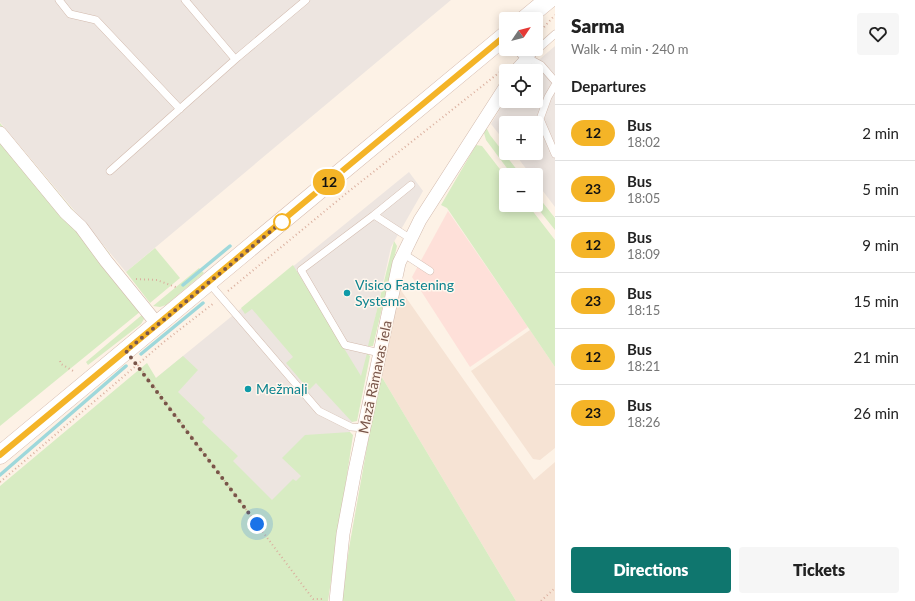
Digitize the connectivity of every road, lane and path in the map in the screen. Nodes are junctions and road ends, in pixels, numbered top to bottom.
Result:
1 (59, 0) edge
2 (185, 0) edge
3 (306, 0) edge
4 (548, 0) edge
5 (533, 12) edge
6 (555, 15) edge
7 (543, 28) edge
8 (555, 34) edge
9 (499, 41) edge
10 (543, 41) edge
11 (519, 56) edge
12 (528, 56) edge
13 (235, 59) junction
14 (555, 81) edge
15 (555, 85) edge
16 (499, 97) edge
17 (180, 109) junction
18 (0, 133) edge
19 (555, 154) edge
20 (110, 171) dead end
21 (411, 185) dead end
22 (374, 215) junction
23 (286, 235) dead end
24 (411, 239) junction
25 (290, 240) junction
26 (404, 254) junction
27 (430, 271) dead end
28 (123, 281) junction
29 (202, 289) junction
30 (221, 297) junction
31 (158, 325) junction
32 (380, 353) junction
33 (132, 358) junction
34 (60, 361) dead end
35 (72, 371) dead end
36 (364, 428) junction
37 (0, 455) edge
38 (0, 482) edge
39 (555, 588) edge
40 (313, 598) dead end
41 (336, 601) edge
42 (541, 601) edge

1 - 17 lane
2 - 13 lane
3 - 13 lane
4 - 5 main road
6 - 7 path
8 - 10 lane
9 - 29 main road
11 - 25 path
12 - 14 lane
13 - 17 lane
15 - 19 lane
16 - 24 street, Mazā Rāmavas iela
17 - 20 lane
18 - 28 street
21 - 22 lane
22 - 24 lane
22 - 32 lane
23 - 25 path
24 - 26 street, Mazā Rāmavas iela
25 - 30 path
26 - 27 lane
26 - 32 street, Mazā Rāmavas iela
28 - 29 path
28 - 31 street
29 - 30 lane
29 - 31 main road
30 - 33 path
30 - 36 lane
31 - 33 main road
32 - 36 street, Mazā Rāmavas iela
33 - 37 main road
33 - 38 path
33 - 40 path
34 - 35 path
36 - 41 street, Mazā Rāmavas iela
39 - 42 path

